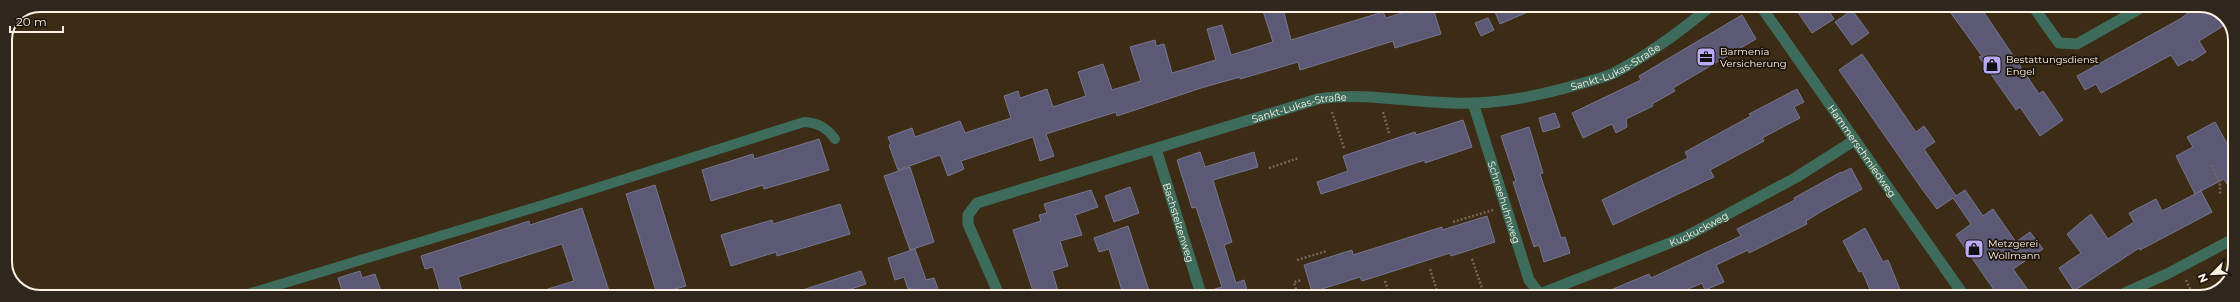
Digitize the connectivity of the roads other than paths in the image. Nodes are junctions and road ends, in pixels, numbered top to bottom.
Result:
1 (1703, 12) edge
2 (1765, 12) edge
3 (2037, 12) edge
4 (2134, 12) edge
5 (1473, 103) junction
6 (835, 139) dead end
7 (1855, 140) junction
8 (1156, 149) junction
9 (2228, 242) edge
10 (261, 290) edge
11 (997, 290) edge
12 (1200, 290) edge
13 (1536, 290) edge
14 (1554, 290) edge
15 (1960, 290) edge
16 (2131, 290) edge

1 - 5 street, Sankt-Lukas-Straße
2 - 7 street, Hammerschmiedweg
3 - 4 street
5 - 8 street, Sankt-Lukas-Straße
5 - 13 street, Schneehuhnweg
6 - 10 lane
7 - 14 street, Kuckuckweg
7 - 15 street, Hammerschmiedweg
8 - 11 street, Sankt-Lukas-Straße
8 - 12 street, Bachstelzenweg
9 - 16 street

